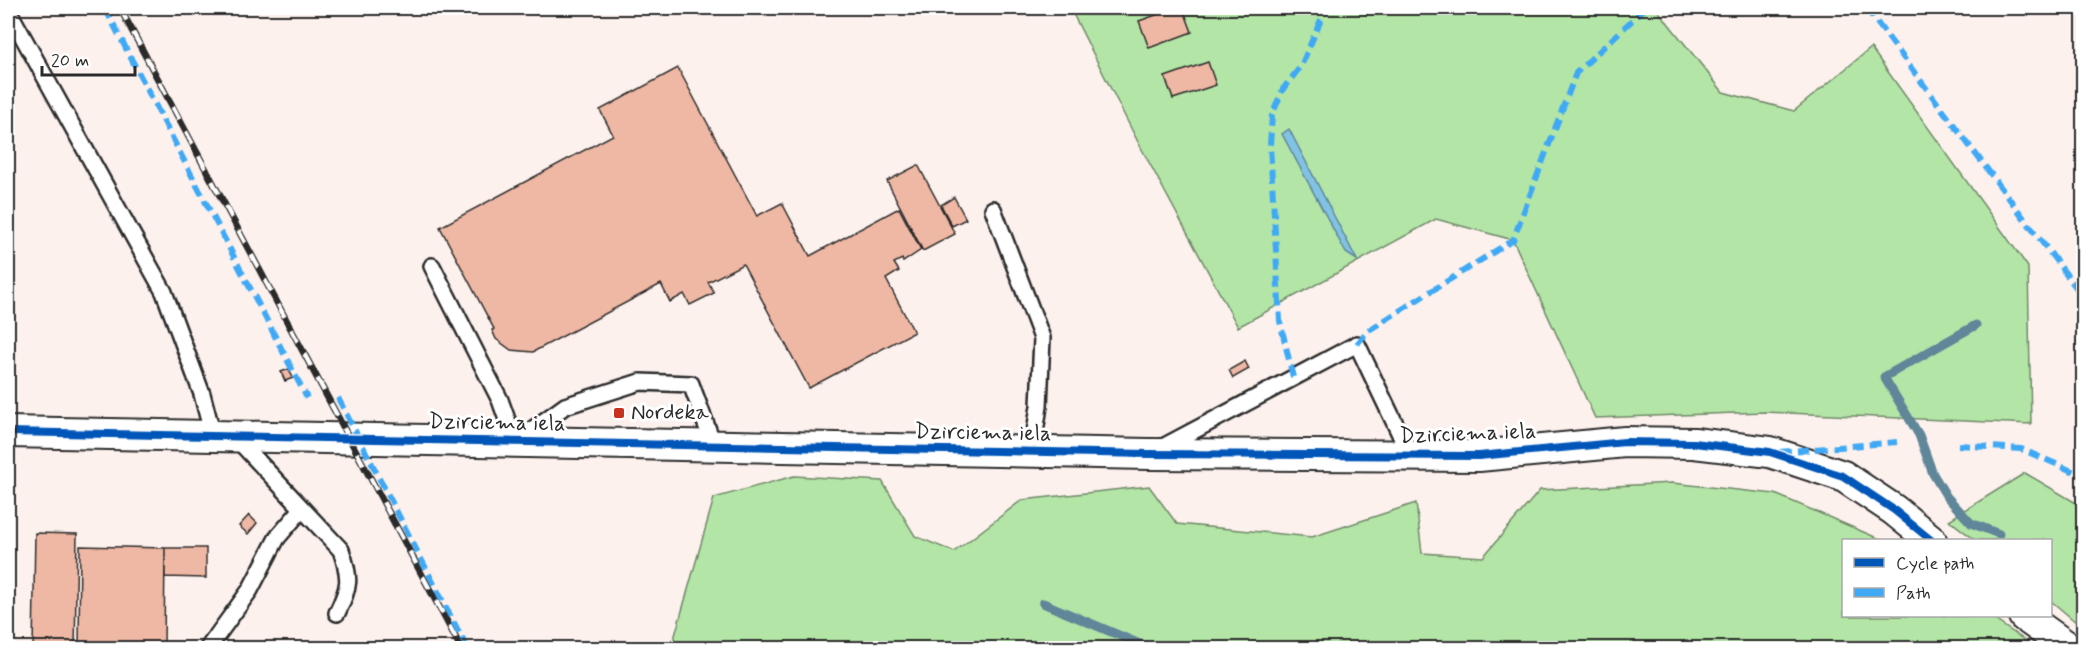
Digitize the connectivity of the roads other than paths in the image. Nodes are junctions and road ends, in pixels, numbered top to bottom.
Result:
1 (8, 10) edge
2 (993, 209) dead end
3 (432, 266) dead end
4 (8, 432) edge
5 (223, 436) junction
6 (515, 442) junction
7 (714, 446) junction
8 (1032, 452) junction
9 (1149, 454) junction
10 (1410, 455) junction
11 (302, 509) junction
12 (1930, 539) edge
13 (337, 613) dead end
14 (2027, 617) edge
15 (208, 648) edge
16 (2069, 648) edge

1 - 5 lane
2 - 8 lane
3 - 6 lane
4 - 5 street, Dzirciema iela
5 - 6 street, Dzirciema iela
5 - 11 lane
6 - 7 street, Dzirciema iela
6 - 7 lane
7 - 8 street, Dzirciema iela
8 - 9 street, Dzirciema iela
9 - 10 street, Dzirciema iela
9 - 10 lane
10 - 12 street, Dzirciema iela
11 - 13 lane
11 - 15 lane
14 - 16 street

